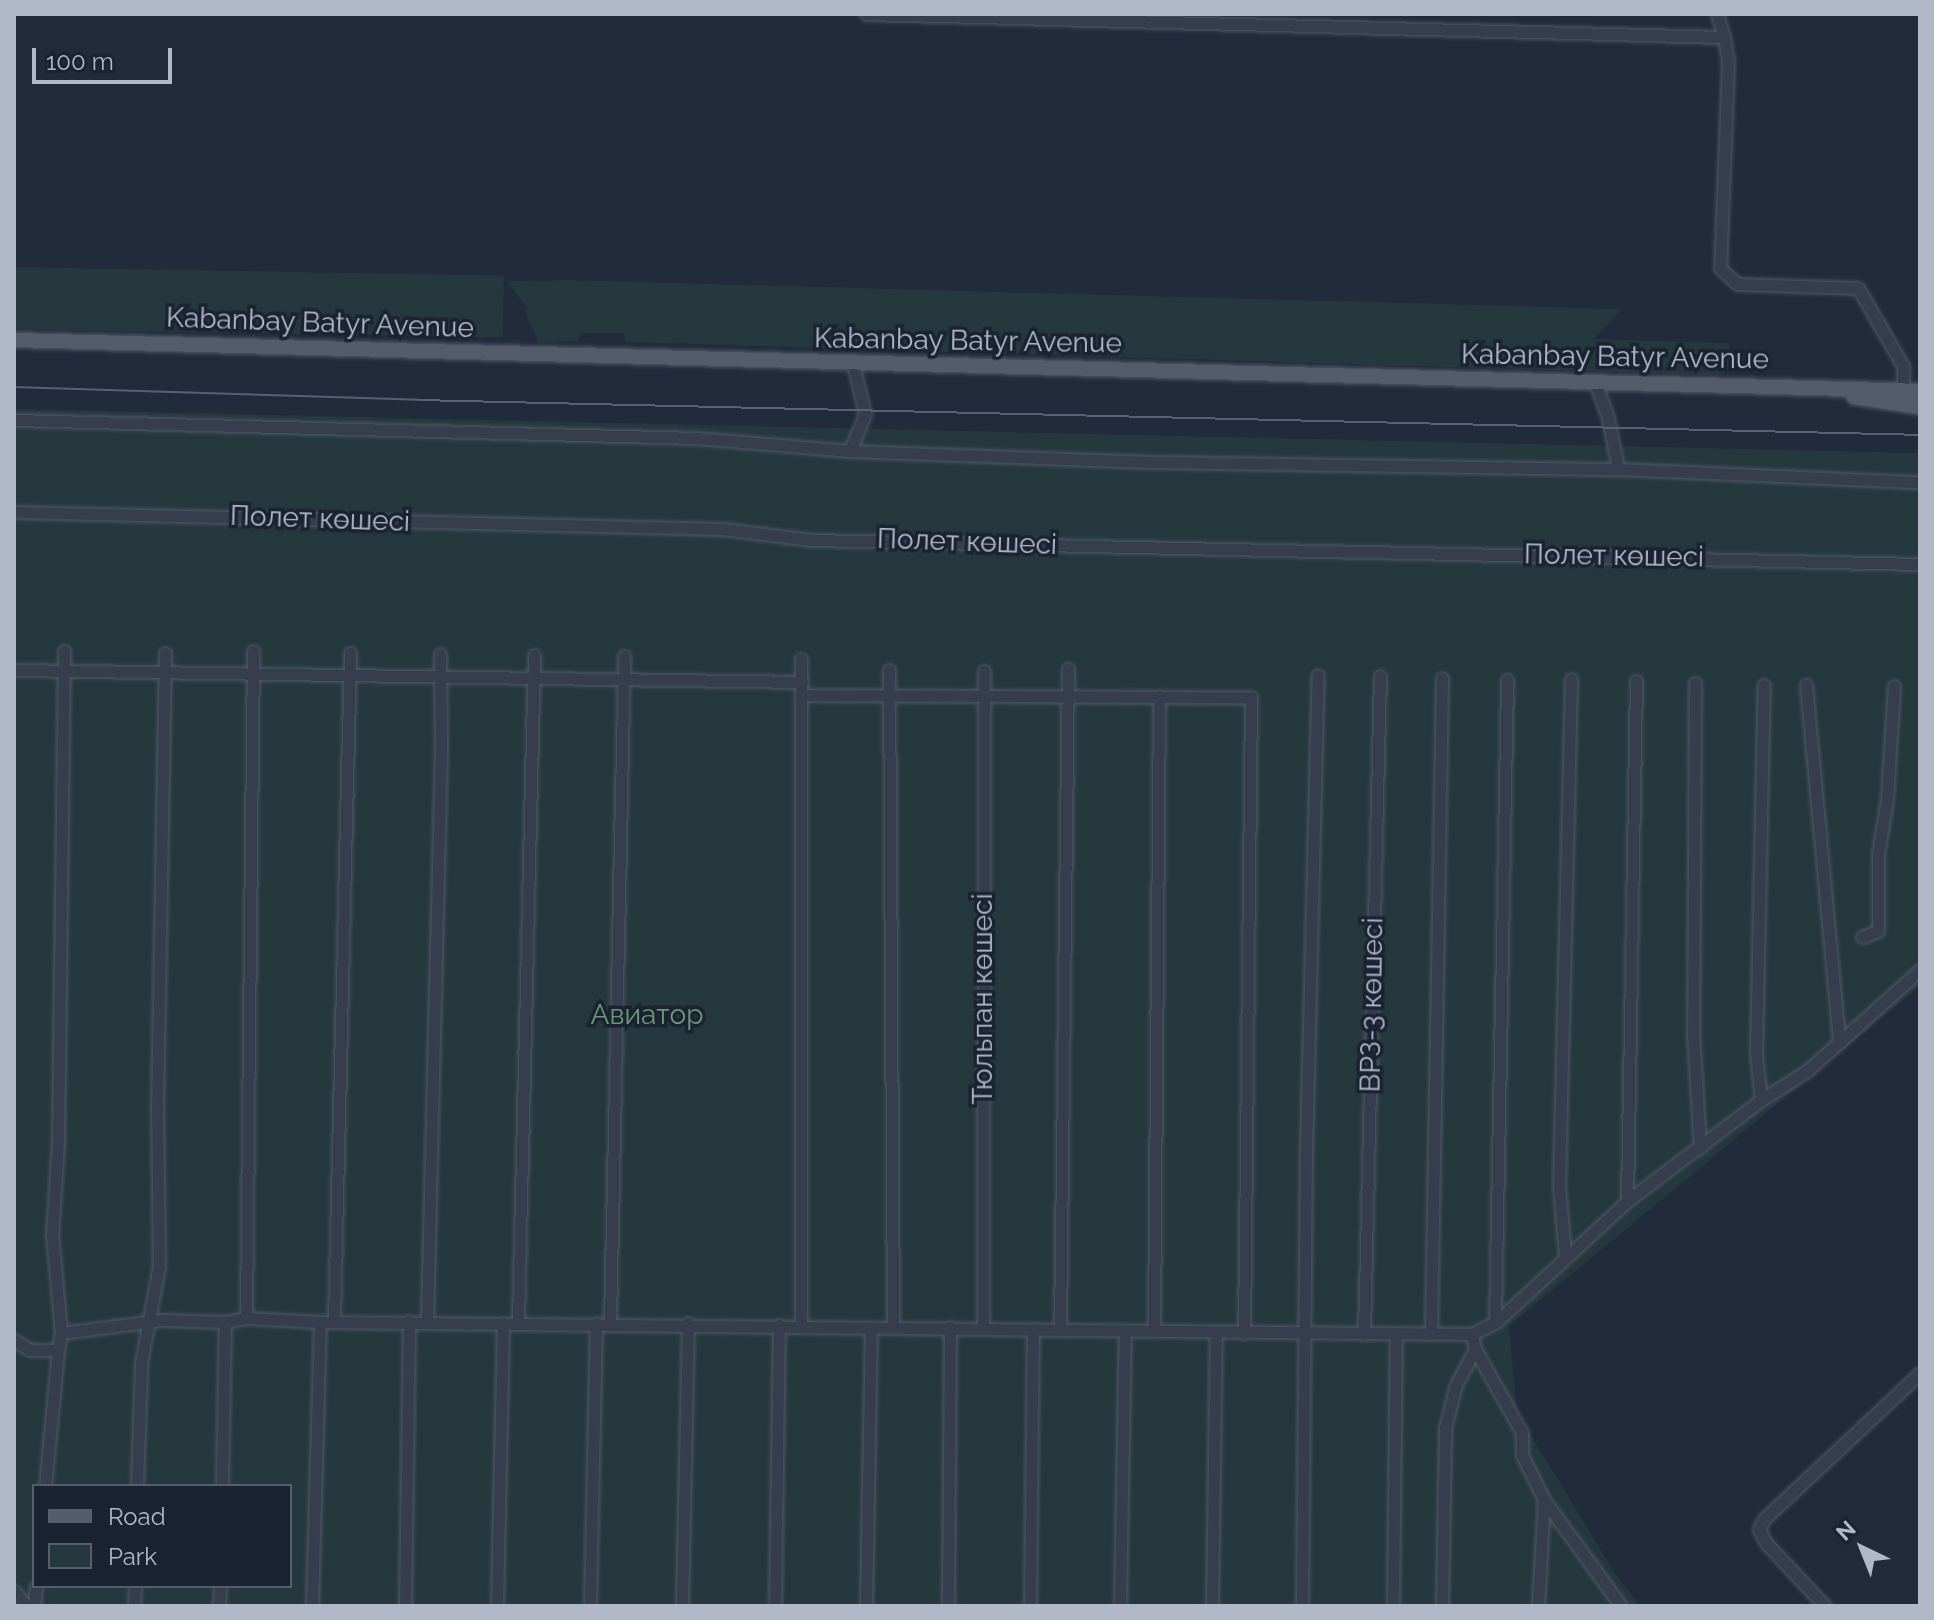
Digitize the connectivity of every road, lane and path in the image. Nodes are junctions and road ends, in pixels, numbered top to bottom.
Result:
1 (866, 14) edge
2 (1717, 14) edge
3 (1118, 17) edge
4 (1724, 37) junction
5 (14, 340) edge
6 (853, 364) junction
7 (1595, 382) junction
8 (1786, 387) junction
9 (1903, 390) junction
10 (1920, 391) edge
11 (1920, 407) edge
12 (14, 420) edge
13 (850, 451) junction
14 (1618, 469) junction
15 (1920, 482) edge
16 (14, 512) edge
17 (1920, 564) edge
18 (64, 651) dead end
19 (253, 651) dead end
20 (165, 653) dead end
21 (350, 653) dead end
22 (440, 654) dead end
23 (534, 655) dead end
24 (624, 656) dead end
25 (801, 659) dead end
26 (1068, 669) dead end
27 (14, 670) edge
28 (889, 670) dead end
29 (63, 671) junction
30 (163, 671) junction
31 (254, 671) junction
32 (984, 671) dead end
33 (350, 674) junction
34 (1318, 675) dead end
35 (1380, 676) dead end
36 (534, 677) junction
37 (441, 678) junction
38 (1442, 678) dead end
39 (1571, 679) dead end
40 (1507, 680) dead end
41 (625, 681) junction
42 (1636, 681) dead end
43 (802, 682) junction
44 (1695, 683) dead end
45 (1764, 685) dead end
46 (1806, 685) dead end
47 (1894, 686) dead end
48 (1069, 693) junction
49 (802, 695) junction
50 (890, 696) junction
51 (985, 696) junction
52 (1159, 696) junction
53 (1862, 937) dead end
54 (1920, 970) edge
55 (1839, 1042) junction
56 (1761, 1100) junction
57 (1700, 1148) junction
58 (1627, 1201) junction
59 (1565, 1255) junction
60 (246, 1318) junction
61 (334, 1321) junction
62 (409, 1321) junction
63 (427, 1321) junction
64 (225, 1322) junction
65 (320, 1322) junction
66 (518, 1322) junction
67 (610, 1322) junction
68 (503, 1323) junction
69 (596, 1323) junction
70 (688, 1323) junction
71 (1495, 1323) junction
72 (150, 1324) junction
73 (801, 1324) junction
74 (779, 1325) junction
75 (893, 1327) junction
76 (950, 1327) junction
77 (983, 1327) junction
78 (871, 1328) junction
79 (1033, 1329) junction
80 (1060, 1329) junction
81 (1154, 1330) junction
82 (1125, 1331) junction
83 (1216, 1332) junction
84 (61, 1333) junction
85 (1244, 1333) junction
86 (1305, 1333) junction
87 (1364, 1334) junction
88 (1431, 1334) junction
89 (1472, 1334) junction
90 (1396, 1335) junction
91 (14, 1340) edge
92 (1475, 1349) junction
93 (58, 1350) junction
94 (1920, 1373) edge
95 (45, 1484) edge
96 (137, 1484) edge
97 (222, 1484) edge
98 (1544, 1500) junction
99 (14, 1591) edge
100 (26, 1606) edge
101 (312, 1606) edge
102 (405, 1606) edge
103 (497, 1606) edge
104 (590, 1606) edge
105 (682, 1606) edge
106 (775, 1606) edge
107 (866, 1606) edge
108 (948, 1606) edge
109 (1030, 1606) edge
110 (1120, 1606) edge
111 (1212, 1606) edge
112 (1302, 1606) edge
113 (1393, 1606) edge
114 (1442, 1606) edge
115 (1538, 1606) edge
116 (1621, 1606) edge
117 (1825, 1606) edge

1 - 3 street
2 - 4 street
3 - 4 street
4 - 9 street
5 - 6 main road, Kabanbay Batyr Avenue
6 - 7 main road, Kabanbay Batyr Avenue
6 - 13 street
7 - 8 main road, Kabanbay Batyr Avenue
7 - 14 street
8 - 9 main road, Kabanbay Batyr Avenue
8 - 11 main road
9 - 10 main road, Kabanbay Batyr Avenue
12 - 13 street
13 - 14 street
14 - 15 street
16 - 17 street, Полет көшесі
18 - 29 street
19 - 31 street
20 - 30 street
21 - 33 street
22 - 37 street
23 - 36 street
24 - 41 street
25 - 43 street
26 - 48 street
27 - 29 street
28 - 50 street
29 - 30 street
29 - 84 street
30 - 31 street
30 - 72 street
31 - 33 street
31 - 60 street
32 - 51 street, Тюльпан көшесі
33 - 37 street
33 - 61 street
34 - 86 street
35 - 87 street, ВРЗ-3 көшесі
36 - 37 street
36 - 41 street
36 - 66 street
37 - 63 street
38 - 88 street
39 - 59 street
40 - 71 street
41 - 43 street
41 - 67 street
42 - 58 street
43 - 49 street
44 - 57 street
45 - 56 street
46 - 55 street
47 - 53 street
48 - 51 street
48 - 52 street
48 - 80 street
49 - 50 street
49 - 73 street
50 - 51 street
50 - 75 street
51 - 77 street, Тюльпан көшесі
52 - 81 street
52 - 85 street
54 - 55 street
55 - 56 street
56 - 57 street
57 - 58 street
58 - 59 street
59 - 71 street
60 - 64 street
60 - 65 street
61 - 62 street
61 - 65 street
62 - 63 street
62 - 102 street
63 - 68 street
64 - 72 street
64 - 97 street
65 - 101 street
66 - 68 street
66 - 69 street
67 - 69 street
67 - 70 street
68 - 103 street
69 - 104 street
70 - 74 street
70 - 105 street
71 - 89 street
72 - 84 street
72 - 96 street
73 - 74 street
73 - 78 street
74 - 106 street
75 - 76 street
75 - 78 street
76 - 77 street
76 - 108 street
77 - 79 street
78 - 107 street
79 - 80 street
79 - 109 street
80 - 82 street
81 - 82 street
81 - 83 street
82 - 110 street
83 - 85 street
83 - 111 street
84 - 93 street
85 - 86 street
86 - 87 street
86 - 112 street
87 - 90 street
88 - 89 street
88 - 90 street
89 - 92 street
90 - 113 street
91 - 93 street
92 - 98 street
92 - 114 street
93 - 95 street
94 - 117 street
98 - 115 street
98 - 116 street
99 - 100 street

